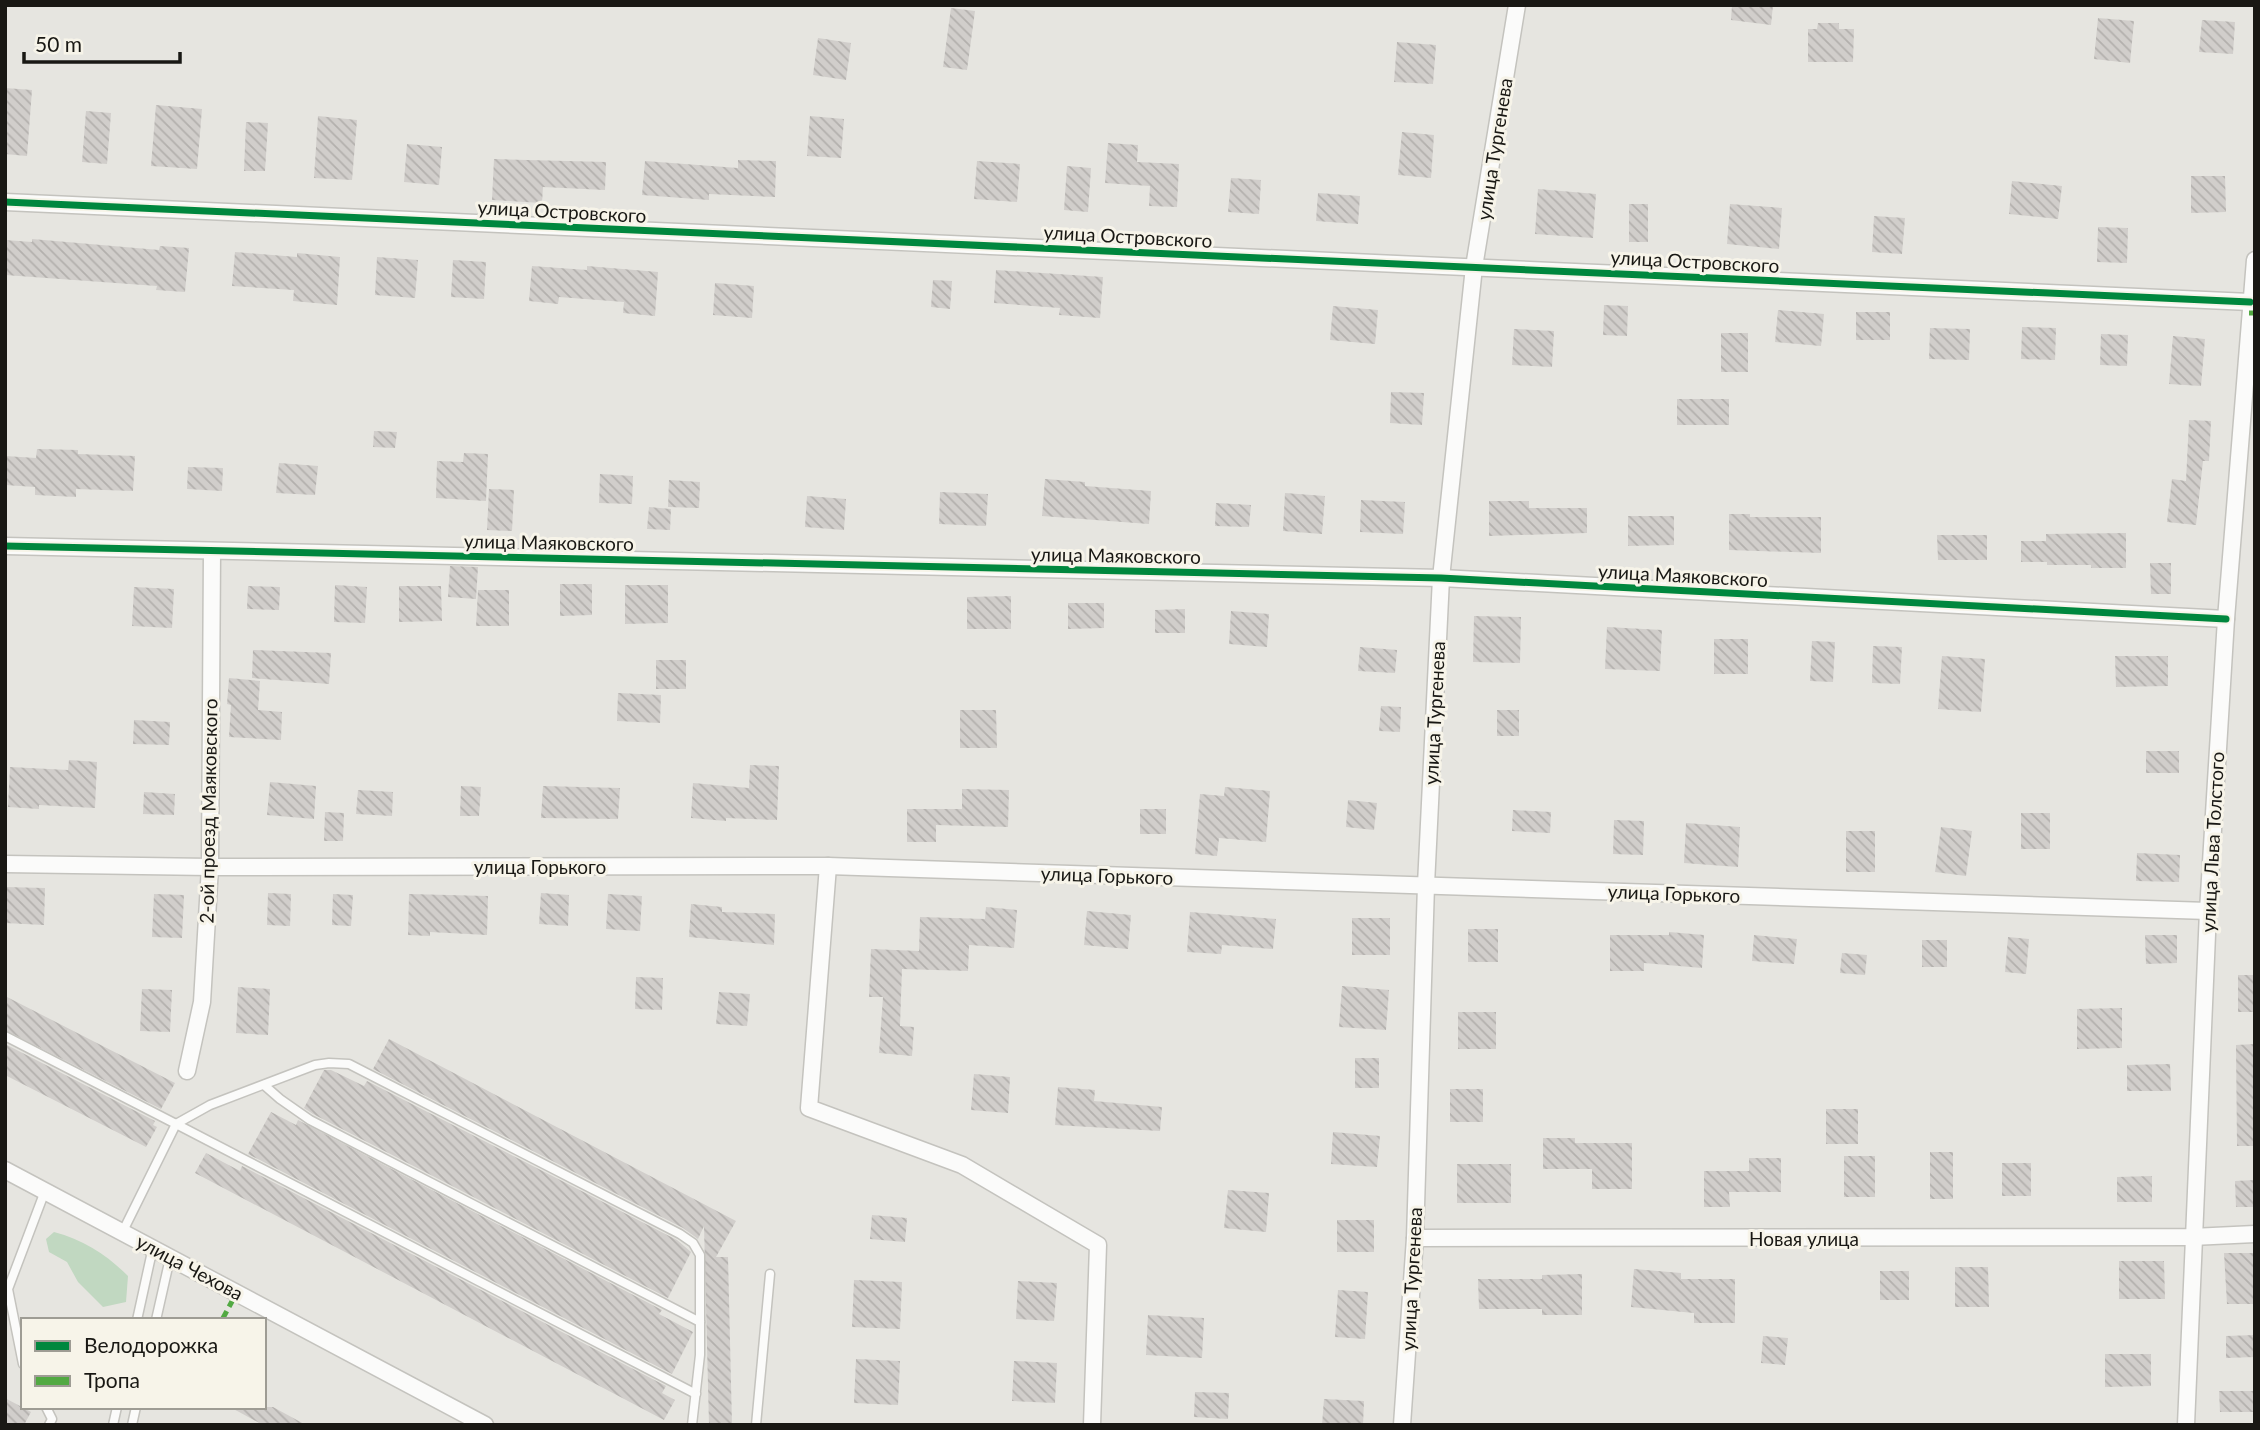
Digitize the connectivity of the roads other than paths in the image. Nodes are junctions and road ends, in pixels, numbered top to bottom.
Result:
1 (1517, 5) edge
2 (5, 202) edge
3 (2255, 260) edge
4 (1474, 267) junction
5 (2250, 302) junction
6 (5, 546) edge
7 (212, 551) junction
8 (1441, 578) junction
9 (2226, 619) junction
10 (5, 864) edge
11 (828, 866) junction
12 (210, 867) junction
13 (1426, 885) junction
14 (2208, 911) junction
15 (5, 1036) edge
16 (187, 1070) dead end
17 (264, 1085) junction
18 (176, 1124) junction
19 (5, 1170) edge
20 (46, 1191) junction
21 (123, 1231) junction
22 (2255, 1234) edge
23 (2192, 1237) junction
24 (1415, 1238) junction
25 (153, 1247) junction
26 (170, 1256) junction
27 (770, 1274) dead end
28 (137, 1318) edge
29 (156, 1318) edge
30 (700, 1322) junction
31 (21, 1354) edge
32 (696, 1394) junction
33 (47, 1409) edge
34 (49, 1425) edge
35 (485, 1425) edge
36 (692, 1425) edge
37 (756, 1425) edge
38 (1092, 1425) edge
39 (1402, 1425) edge
40 (2186, 1425) edge

1 - 4 street, улица Тургенева
2 - 4 street, улица Островского
3 - 5 street, улица Льва Толстого
4 - 5 street, улица Островского
4 - 8 street, улица Тургенева
5 - 9 street, улица Льва Толстого
6 - 7 street, улица Маяковского
7 - 8 street, улица Маяковского
7 - 12 street, 2-ой проезд Маяковского
8 - 9 street, улица Маяковского
8 - 13 street, улица Тургенева
9 - 14 street, улица Льва Толстого
10 - 12 street, улица Горького
11 - 12 street, улица Горького
11 - 13 street, улица Горького
11 - 38 street
12 - 16 street, 2-ой проезд Маяковского
13 - 14 street, улица Горького
13 - 24 street, улица Тургенева
14 - 23 street, улица Льва Толстого
15 - 18 lane
17 - 18 lane
17 - 30 lane
17 - 30 lane
18 - 21 lane
18 - 32 lane
19 - 20 street, улица Чехова
20 - 21 street, улица Чехова
20 - 31 lane
21 - 25 street, улица Чехова
22 - 23 street, Новая улица
23 - 24 street, Новая улица
23 - 40 street, улица Льва Толстого
24 - 39 street, улица Тургенева
25 - 26 street, улица Чехова
25 - 28 lane
26 - 29 lane
26 - 35 street, улица Чехова
27 - 37 lane
30 - 32 lane
32 - 36 lane
33 - 34 lane

